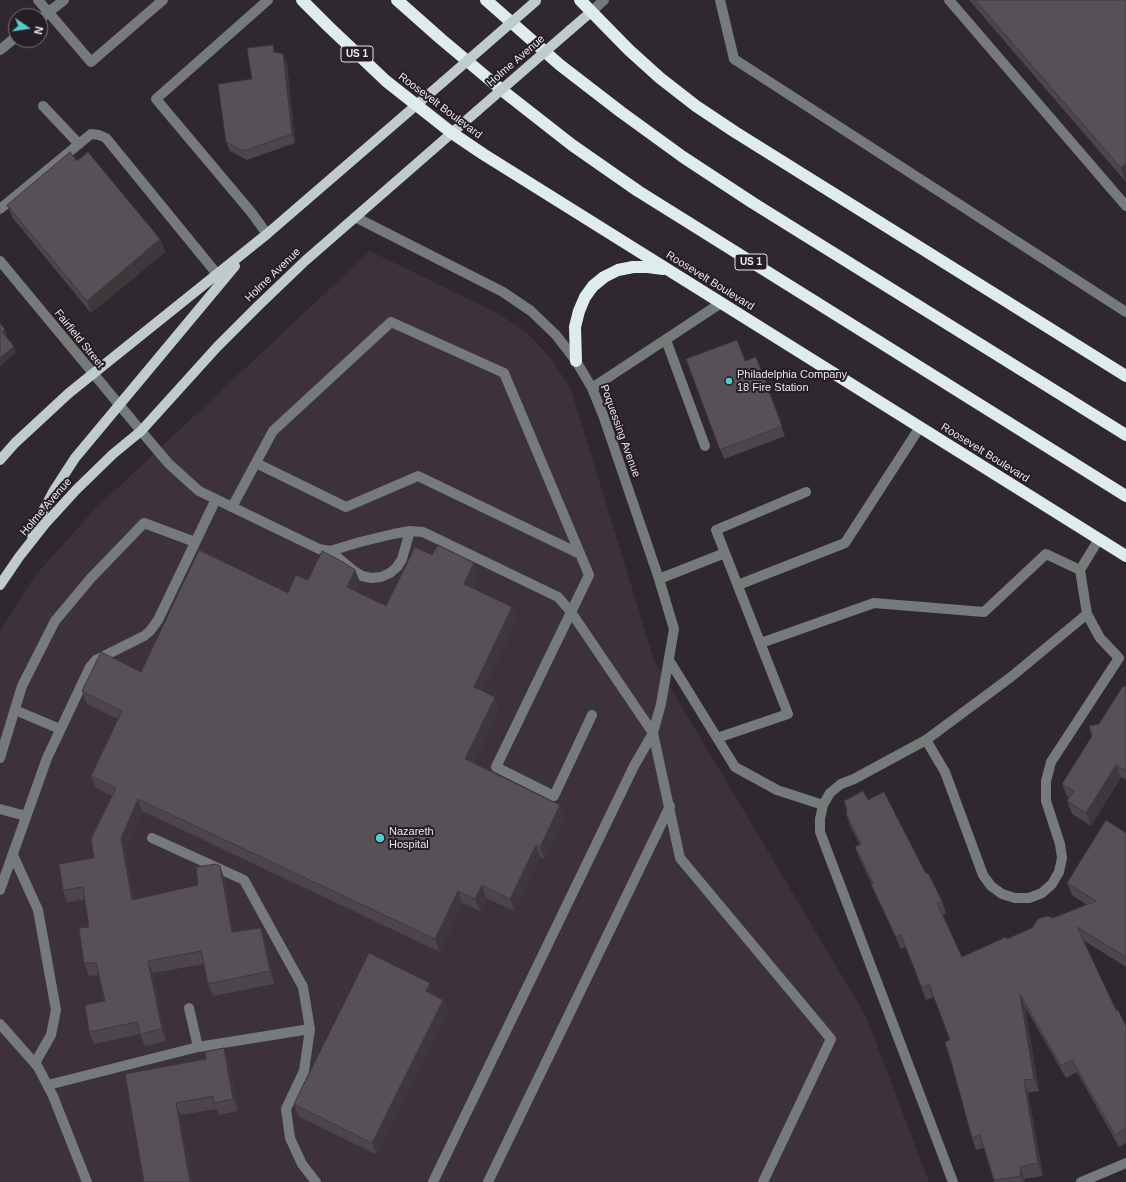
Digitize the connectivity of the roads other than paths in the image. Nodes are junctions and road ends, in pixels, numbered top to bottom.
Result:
1 (38, 0) edge
2 (64, 0) edge
3 (163, 0) edge
4 (268, 0) edge
5 (302, 0) edge
6 (397, 0) edge
7 (486, 0) edge
8 (536, 0) edge
9 (580, 0) edge
10 (604, 0) edge
11 (720, 0) edge
12 (949, 0) edge
13 (49, 12) junction
14 (591, 12) junction
15 (416, 105) junction
16 (43, 106) dead end
17 (452, 133) junction
18 (79, 144) junction
19 (1126, 206) edge
20 (0, 209) edge
21 (355, 217) junction
22 (267, 234) junction
23 (249, 249) junction
24 (1, 265) edge
25 (668, 270) junction
26 (217, 274) junction
27 (721, 303) junction
28 (1126, 312) edge
29 (666, 340) junction
30 (576, 361) junction
31 (93, 374) junction
32 (1126, 376) edge
33 (592, 388) junction
34 (119, 405) junction
35 (920, 428) junction
36 (141, 431) junction
37 (1126, 435) edge
38 (705, 446) dead end
39 (0, 460) edge
40 (256, 463) junction
41 (806, 492) dead end
42 (1126, 496) edge
43 (216, 499) junction
44 (232, 507) junction
45 (410, 531) junction
46 (1099, 539) junction
47 (195, 542) junction
48 (330, 551) junction
49 (725, 553) junction
50 (580, 554) junction
51 (19, 556) junction
52 (1126, 556) edge
53 (1080, 570) junction
54 (659, 579) junction
55 (0, 585) edge
56 (738, 585) junction
57 (571, 612) junction
58 (1088, 614) junction
59 (761, 643) junction
60 (669, 660) junction
61 (1123, 660) edge
62 (15, 710) junction
63 (592, 715) dead end
64 (60, 729) junction
65 (653, 733) junction
66 (717, 738) junction
67 (926, 740) junction
68 (0, 758) edge
69 (823, 805) junction
70 (670, 806) junction
71 (0, 809) edge
72 (26, 816) junction
73 (152, 838) dead end
74 (13, 854) junction
75 (0, 890) edge
76 (189, 1008) dead end
77 (0, 1024) edge
78 (310, 1029) junction
79 (198, 1047) junction
80 (35, 1063) junction
81 (48, 1085) junction
82 (1126, 1163) edge
83 (87, 1182) edge
84 (316, 1182) edge
85 (434, 1182) edge
86 (488, 1182) edge
87 (763, 1182) edge
88 (953, 1182) edge
89 (1082, 1182) edge

1 - 13 street
2 - 13 street
3 - 13 street
4 - 22 street
5 - 15 highway, Roosevelt Boulevard / US 1
6 - 42 highway, US 1
7 - 37 highway
8 - 15 main road, bridge
9 - 14 highway
10 - 14 street
11 - 28 street
12 - 19 street
14 - 17 main road, Holme Avenue, bridge
14 - 32 highway
15 - 17 highway, Roosevelt Boulevard / US 1
15 - 22 main road
16 - 18 street
17 - 21 main road, Holme Avenue
17 - 25 highway, Roosevelt Boulevard / US 1
18 - 20 street
18 - 26 street
21 - 30 street, Poquessing Avenue
21 - 36 main road, Holme Avenue
22 - 23 main road
23 - 26 main road
23 - 34 main road
24 - 31 street, Fairfield Street
25 - 27 highway, Roosevelt Boulevard / US 1
25 - 30 highway
26 - 31 main road
27 - 29 street
27 - 35 highway, Roosevelt Boulevard / US 1
29 - 33 street
29 - 38 street
30 - 33 street, Poquessing Avenue
31 - 34 street, Fairfield Street
31 - 39 main road
33 - 54 street, Poquessing Avenue
34 - 36 street, Fairfield Street
34 - 51 main road
35 - 46 highway, Roosevelt Boulevard / US 1
35 - 56 street
36 - 43 street, Fairfield Street
36 - 51 main road, Holme Avenue
40 - 44 street
40 - 50 street
40 - 50 street
41 - 49 street
43 - 44 street, Fairfield Street
43 - 47 street
44 - 48 street, Fairfield Street
45 - 48 street
45 - 48 street
45 - 57 street
46 - 52 highway, Roosevelt Boulevard / US 1
46 - 53 street
47 - 62 street
47 - 64 street
49 - 54 street
49 - 56 street
50 - 57 street
51 - 55 main road, Holme Avenue
53 - 58 street
53 - 59 street
54 - 60 street, Poquessing Avenue
56 - 59 street
57 - 63 street
57 - 65 street
58 - 61 street
58 - 67 street
59 - 66 street
60 - 65 street
60 - 66 street
61 - 67 street
62 - 64 street
62 - 68 street
64 - 72 street
65 - 70 street
65 - 85 street
66 - 69 street
67 - 69 street
69 - 88 street
70 - 86 street
70 - 87 street
71 - 72 street
72 - 74 street
73 - 78 street
74 - 75 street
74 - 80 street
76 - 79 street
77 - 80 street
78 - 79 street
78 - 84 street
79 - 81 street
80 - 81 street
81 - 83 street
82 - 89 street

